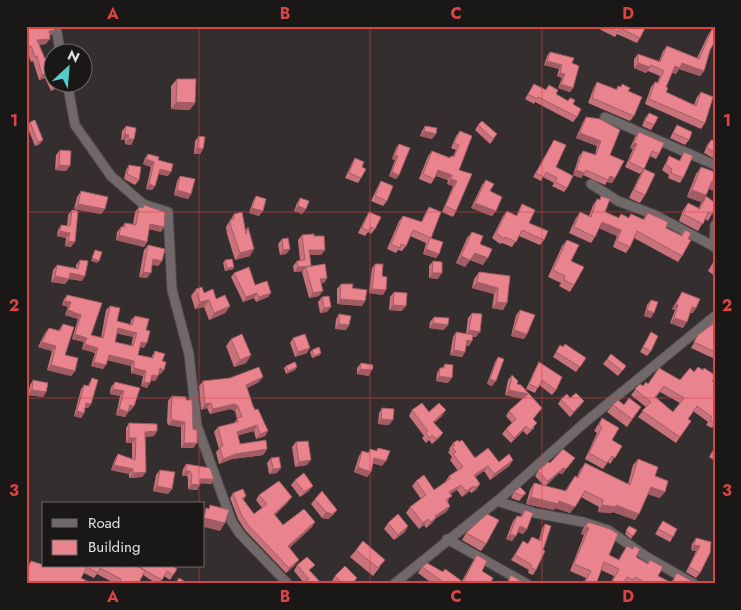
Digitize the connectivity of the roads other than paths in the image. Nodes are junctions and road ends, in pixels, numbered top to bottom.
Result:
1 (56, 26) edge
2 (58, 42) edge
3 (69, 92) edge
4 (604, 116) dead end
5 (715, 166) edge
6 (591, 184) dead end
7 (715, 225) edge
8 (714, 247) edge
9 (715, 316) edge
10 (497, 501) junction
11 (447, 539) junction
12 (288, 584) edge
13 (394, 584) edge
14 (528, 584) edge
15 (694, 584) edge

1 - 2 street
3 - 12 street
4 - 5 street
6 - 8 street
7 - 8 street
9 - 10 street
10 - 11 street
10 - 15 street
11 - 13 street
11 - 14 street

